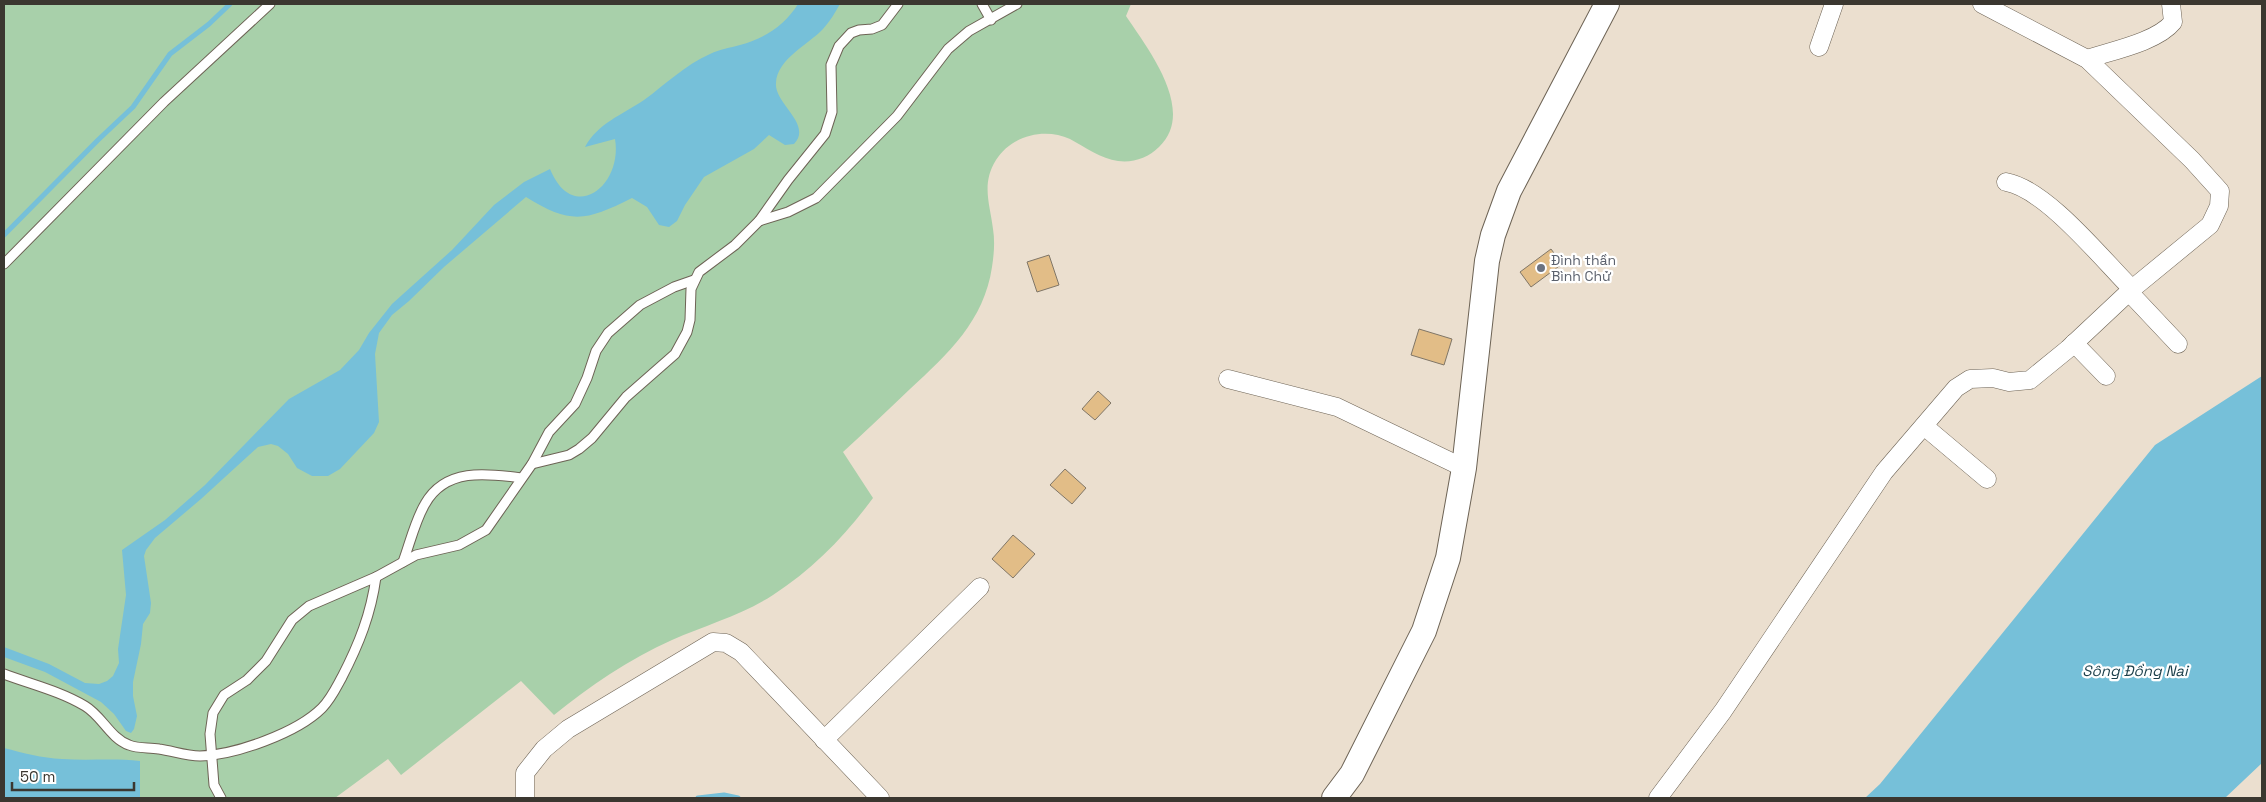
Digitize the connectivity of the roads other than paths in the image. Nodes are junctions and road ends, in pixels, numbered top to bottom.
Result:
1 (270, 4) edge
2 (898, 4) edge
3 (982, 4) edge
4 (1017, 4) edge
5 (1607, 4) edge
6 (1834, 4) edge
7 (1982, 4) edge
8 (2171, 4) edge
9 (991, 20) junction
10 (1819, 47) dead end
11 (2087, 59) junction
12 (2006, 182) dead end
13 (759, 221) junction
14 (4, 264) edge
15 (694, 280) junction
16 (2130, 290) junction
17 (2074, 343) junction
18 (2178, 344) dead end
19 (2106, 376) dead end
20 (1228, 380) dead end
21 (1924, 426) junction
22 (532, 464) junction
23 (1464, 468) junction
24 (521, 478) junction
25 (1986, 479) dead end
26 (402, 562) junction
27 (376, 577) junction
28 (980, 587) dead end
29 (4, 674) edge
30 (824, 740) junction
31 (213, 755) junction
32 (221, 798) edge
33 (525, 798) edge
34 (880, 798) edge
35 (1334, 798) edge
36 (1658, 798) edge

1 - 14 lane
2 - 13 lane
3 - 9 lane
4 - 9 lane
5 - 23 street
6 - 10 street
7 - 11 street
8 - 11 street
9 - 13 lane
11 - 16 street
12 - 16 street
13 - 15 lane
15 - 22 lane
15 - 22 lane
16 - 17 street
16 - 18 street
17 - 19 street
17 - 21 street
20 - 23 street
21 - 25 street
21 - 36 street
22 - 24 lane
23 - 35 street
24 - 26 lane
24 - 26 lane
26 - 27 lane
27 - 31 lane
27 - 31 lane
28 - 30 street
29 - 31 lane
30 - 33 street
30 - 34 street
31 - 32 lane

